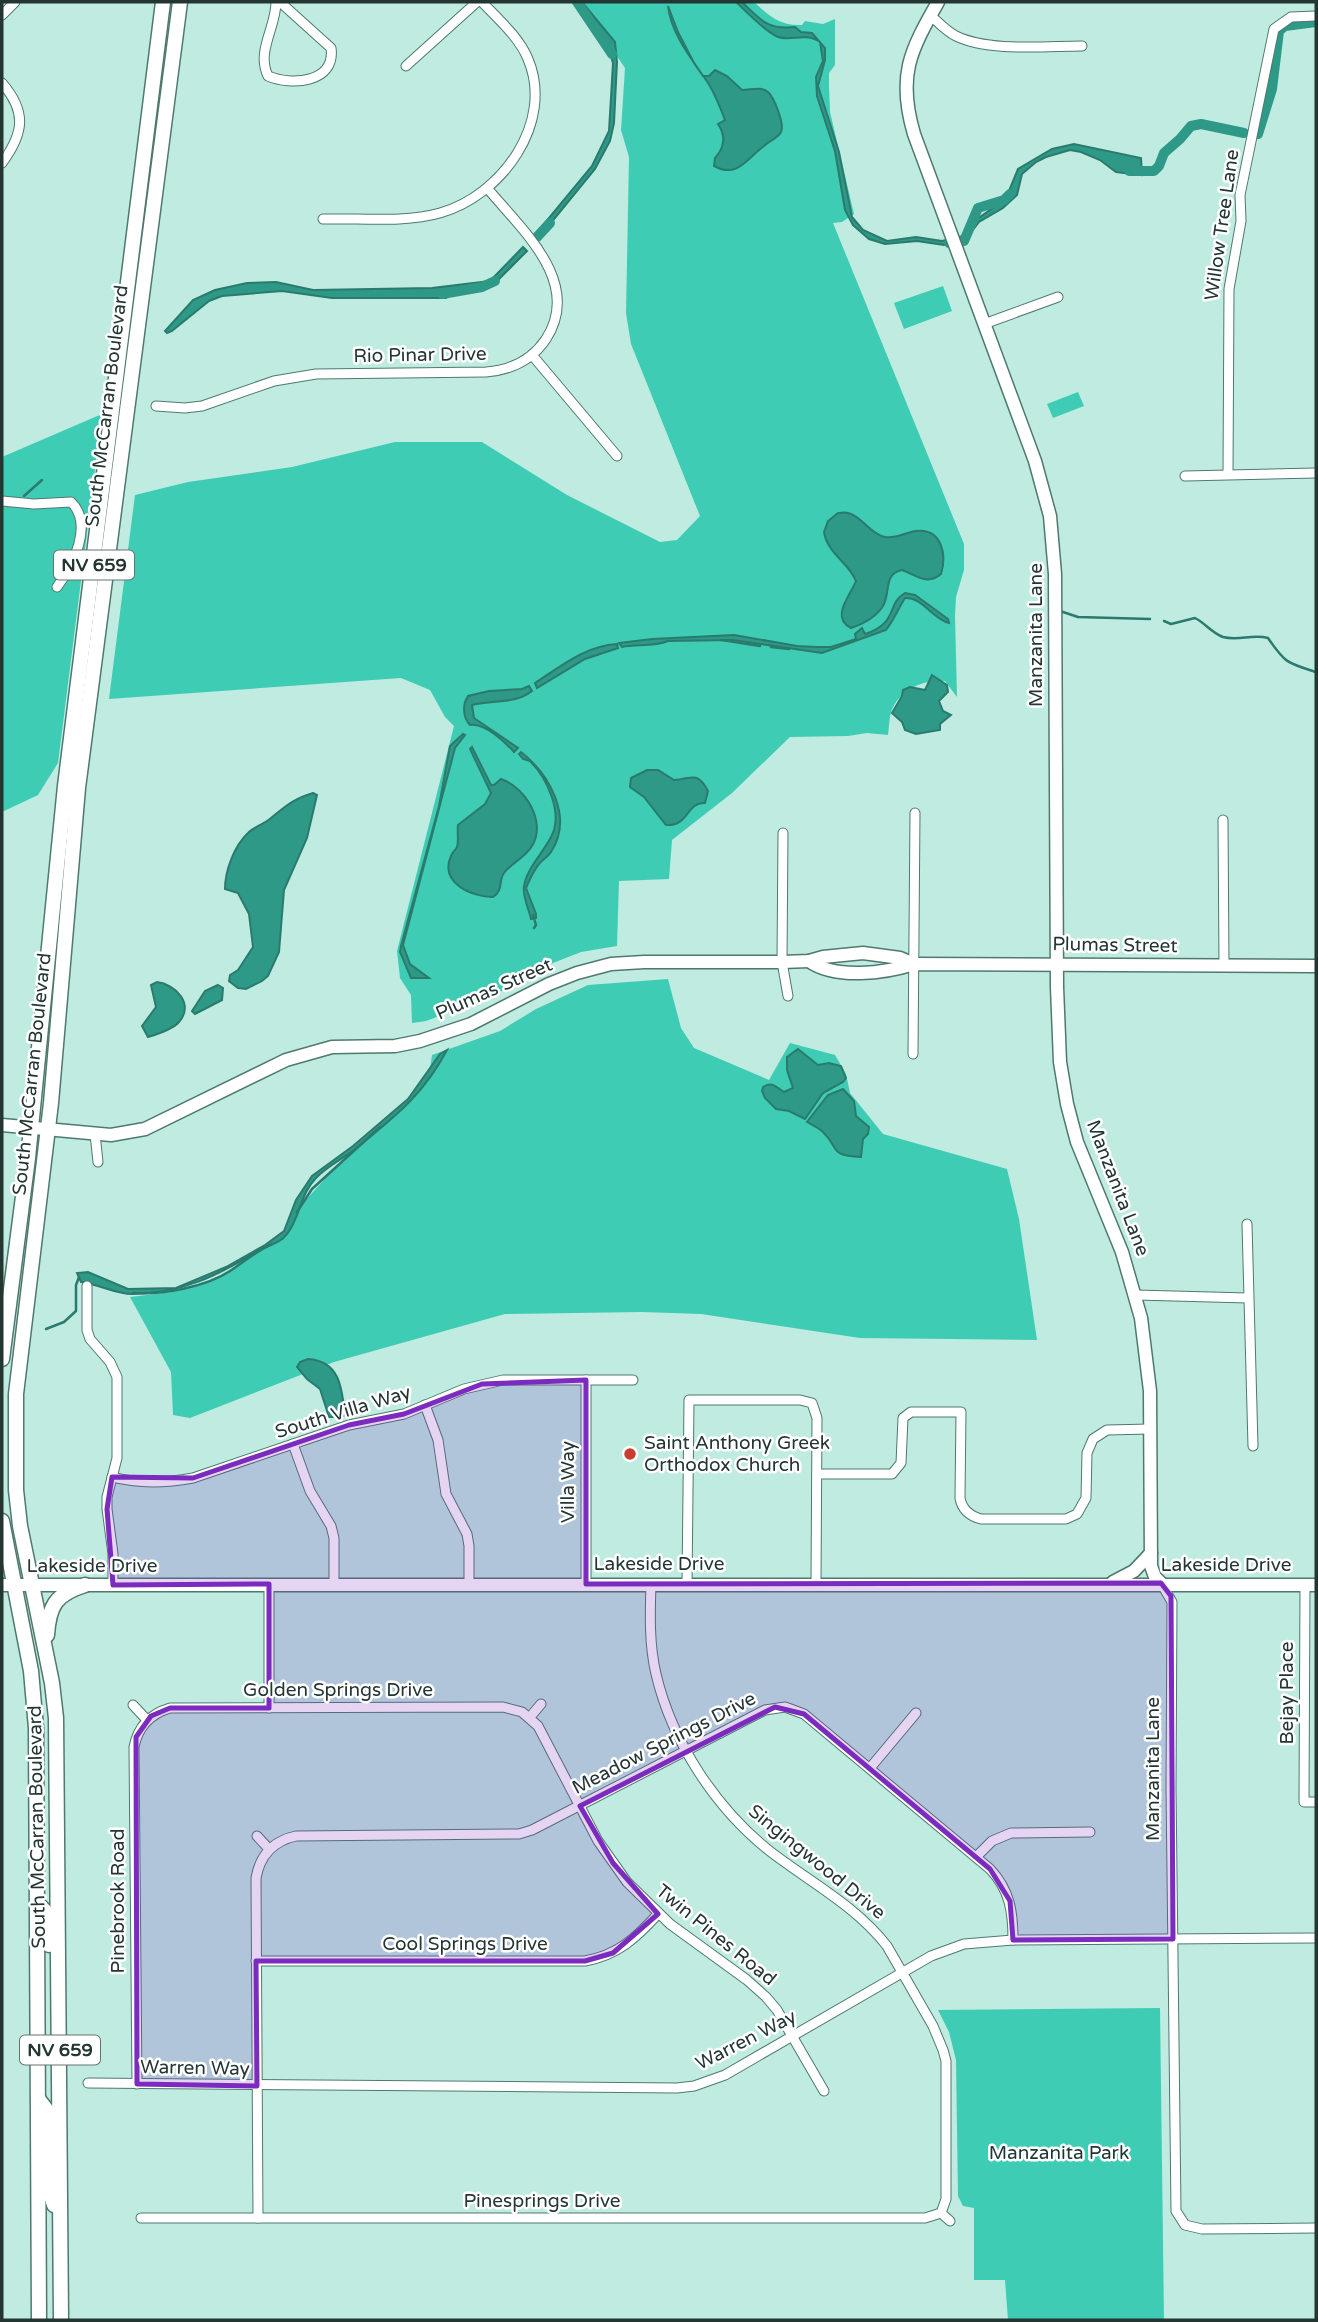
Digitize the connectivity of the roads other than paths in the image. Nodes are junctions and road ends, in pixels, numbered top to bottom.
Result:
1 (15, 2) edge
2 (163, 2) edge
3 (180, 2) edge
4 (278, 2) edge
5 (479, 2) edge
6 (938, 2) edge
7 (2, 15) edge
8 (930, 15) junction
9 (1316, 16) edge
10 (1082, 46) dead end
11 (406, 66) dead end
12 (2, 83) edge
13 (2, 163) edge
14 (488, 189) junction
15 (323, 219) dead end
16 (1058, 297) dead end
17 (984, 324) junction
18 (532, 355) junction
19 (156, 406) dead end
20 (617, 456) dead end
21 (1316, 473) edge
22 (1228, 474) junction
23 (1185, 475) dead end
24 (2, 501) edge
25 (57, 587) dead end
26 (915, 813) dead end
27 (1223, 820) dead end
28 (783, 833) dead end
29 (809, 961) junction
30 (782, 962) junction
31 (914, 964) junction
32 (1057, 964) junction
33 (1224, 966) junction
34 (1316, 966) edge
35 (788, 996) dead end
36 (913, 1054) dead end
37 (2, 1125) edge
38 (30, 1129) junction
39 (47, 1131) junction
40 (94, 1134) junction
41 (98, 1162) dead end
42 (1247, 1224) dead end
43 (87, 1286) dead end
44 (10, 1294) junction
45 (1136, 1296) junction
46 (1248, 1298) junction
47 (2, 1359) edge
48 (586, 1380) junction
49 (633, 1380) dead end
50 (16, 1394) junction
51 (425, 1405) junction
52 (1150, 1429) junction
53 (293, 1444) junction
54 (1253, 1446) dead end
55 (817, 1474) junction
56 (112, 1477) junction
57 (2, 1521) edge
58 (3, 1542) edge
59 (1151, 1553) junction
60 (816, 1583) junction
61 (1110, 1583) junction
62 (1161, 1583) junction
63 (269, 1584) junction
64 (334, 1584) junction
65 (469, 1584) junction
66 (586, 1584) junction
67 (651, 1584) junction
68 (687, 1584) junction
69 (85, 1585) junction
70 (113, 1585) junction
71 (1310, 1585) edge
72 (8, 1586) edge
73 (32, 1586) junction
74 (46, 1654) junction
75 (541, 1704) dead end
76 (133, 1705) dead end
77 (269, 1708) junction
78 (916, 1713) dead end
79 (530, 1717) junction
80 (146, 1720) junction
81 (687, 1750) junction
82 (870, 1768) junction
83 (1316, 1802) edge
84 (579, 1806) junction
85 (1090, 1832) dead end
86 (257, 1836) dead end
87 (269, 1849) junction
88 (976, 1857) junction
89 (37, 1903) junction
90 (658, 1914) junction
91 (1316, 1938) edge
92 (1173, 1939) junction
93 (1013, 1940) junction
94 (256, 1961) junction
95 (902, 1973) junction
96 (60, 2015) junction
97 (792, 2036) junction
98 (88, 2083) dead end
99 (137, 2084) junction
100 (257, 2086) junction
101 (824, 2091) dead end
102 (39, 2100) junction
103 (941, 2213) junction
104 (141, 2218) dead end
105 (258, 2218) junction
106 (950, 2221) dead end
107 (60, 2223) junction
108 (1316, 2228) edge
109 (39, 2320) edge
110 (61, 2320) edge

1 - 7 street
2 - 38 main road, South McCarran Boulevard / NV 659
3 - 39 main road, South McCarran Boulevard / NV 659
4 - 4 street
5 - 11 street
5 - 14 street
6 - 8 street, Manzanita Lane
8 - 10 street
8 - 17 street, Manzanita Lane
9 - 22 street, Willow Tree Lane
12 - 13 street
14 - 15 street
14 - 18 street, Rio Pinar Drive
16 - 17 street
17 - 32 street, Manzanita Lane
18 - 19 street, Rio Pinar Drive
18 - 20 street
21 - 22 street
22 - 23 street
24 - 25 street
26 - 31 street
27 - 33 street
28 - 30 street
29 - 30 street, Plumas Street
29 - 31 street, Plumas Street
29 - 31 street, Plumas Street
30 - 35 street
30 - 40 street, Plumas Street
31 - 32 street, Plumas Street
31 - 36 street
32 - 33 street, Plumas Street
32 - 45 street, Manzanita Lane
33 - 34 street, Plumas Street
37 - 38 street, Plumas Street
38 - 39 street, Plumas Street
38 - 44 main road, South McCarran Boulevard / NV 659
39 - 40 street, Plumas Street
39 - 50 main road, South McCarran Boulevard / NV 659
40 - 41 street
42 - 46 street
43 - 56 street
44 - 47 main road, South McCarran Boulevard / NV 659
44 - 50 main road
45 - 46 street
45 - 52 street, Manzanita Lane
46 - 54 street
48 - 49 street, South Villa Way
48 - 51 street, South Villa Way
48 - 66 street, Villa Way
50 - 73 main road, South McCarran Boulevard / NV 659
51 - 53 street, South Villa Way
51 - 65 street
52 - 55 street
52 - 59 street, Manzanita Lane
53 - 56 street, South Villa Way
53 - 64 street
55 - 60 street
55 - 68 street
56 - 70 street
57 - 58 main road, South McCarran Boulevard / NV 659
58 - 72 main road, South McCarran Boulevard / NV 659
59 - 61 street
59 - 62 street, Manzanita Lane
60 - 61 street, Lakeside Drive
60 - 68 street, Lakeside Drive
61 - 62 street, Lakeside Drive
62 - 71 street, Lakeside Drive
62 - 92 street, Manzanita Lane
63 - 64 street, Lakeside Drive
63 - 70 street, Lakeside Drive
63 - 77 street
64 - 65 street, Lakeside Drive
65 - 66 street, Lakeside Drive
66 - 67 street, Lakeside Drive
67 - 68 street, Lakeside Drive
67 - 81 street, Singingwood Drive
69 - 70 street, Lakeside Drive
69 - 73 street, Lakeside Drive
69 - 74 main road
71 - 83 street, Bejay Place
72 - 73 street, Lakeside Drive
72 - 89 main road, South McCarran Boulevard / NV 659
73 - 74 main road, South McCarran Boulevard / NV 659
74 - 96 main road, South McCarran Boulevard / NV 659
75 - 79 street
76 - 80 street
77 - 79 street, Golden Springs Drive
77 - 80 street, Golden Springs Drive
78 - 82 street
79 - 84 street, Twin Pines Road
80 - 99 street, Pinebrook Road
81 - 82 street, Meadow Springs Drive
81 - 84 street, Meadow Springs Drive
81 - 95 street, Singingwood Drive
82 - 88 street, Meadow Springs Drive
84 - 87 street, Meadow Springs Drive
84 - 90 street, Twin Pines Road
85 - 88 street
86 - 87 street
87 - 94 street
88 - 93 street, Meadow Springs Drive
89 - 96 main road
89 - 102 main road, South McCarran Boulevard / NV 659
90 - 94 street, Cool Springs Drive
90 - 97 street, Twin Pines Road
91 - 92 street, Warren Way
92 - 93 street, Warren Way
92 - 108 street, Manzanita Lane
93 - 95 street, Warren Way
94 - 100 street
95 - 97 street, Warren Way
95 - 103 street, Singingwood Drive
96 - 107 main road, South McCarran Boulevard / NV 659
97 - 100 street, Warren Way
97 - 101 street, Twin Pines Road
98 - 99 street, Warren Way
99 - 100 street, Warren Way
100 - 105 street
102 - 107 main road
102 - 109 main road, South McCarran Boulevard / NV 659
103 - 105 street, Pinesprings Drive
103 - 106 street
104 - 105 street, Pinesprings Drive
107 - 110 main road, South McCarran Boulevard / NV 659

